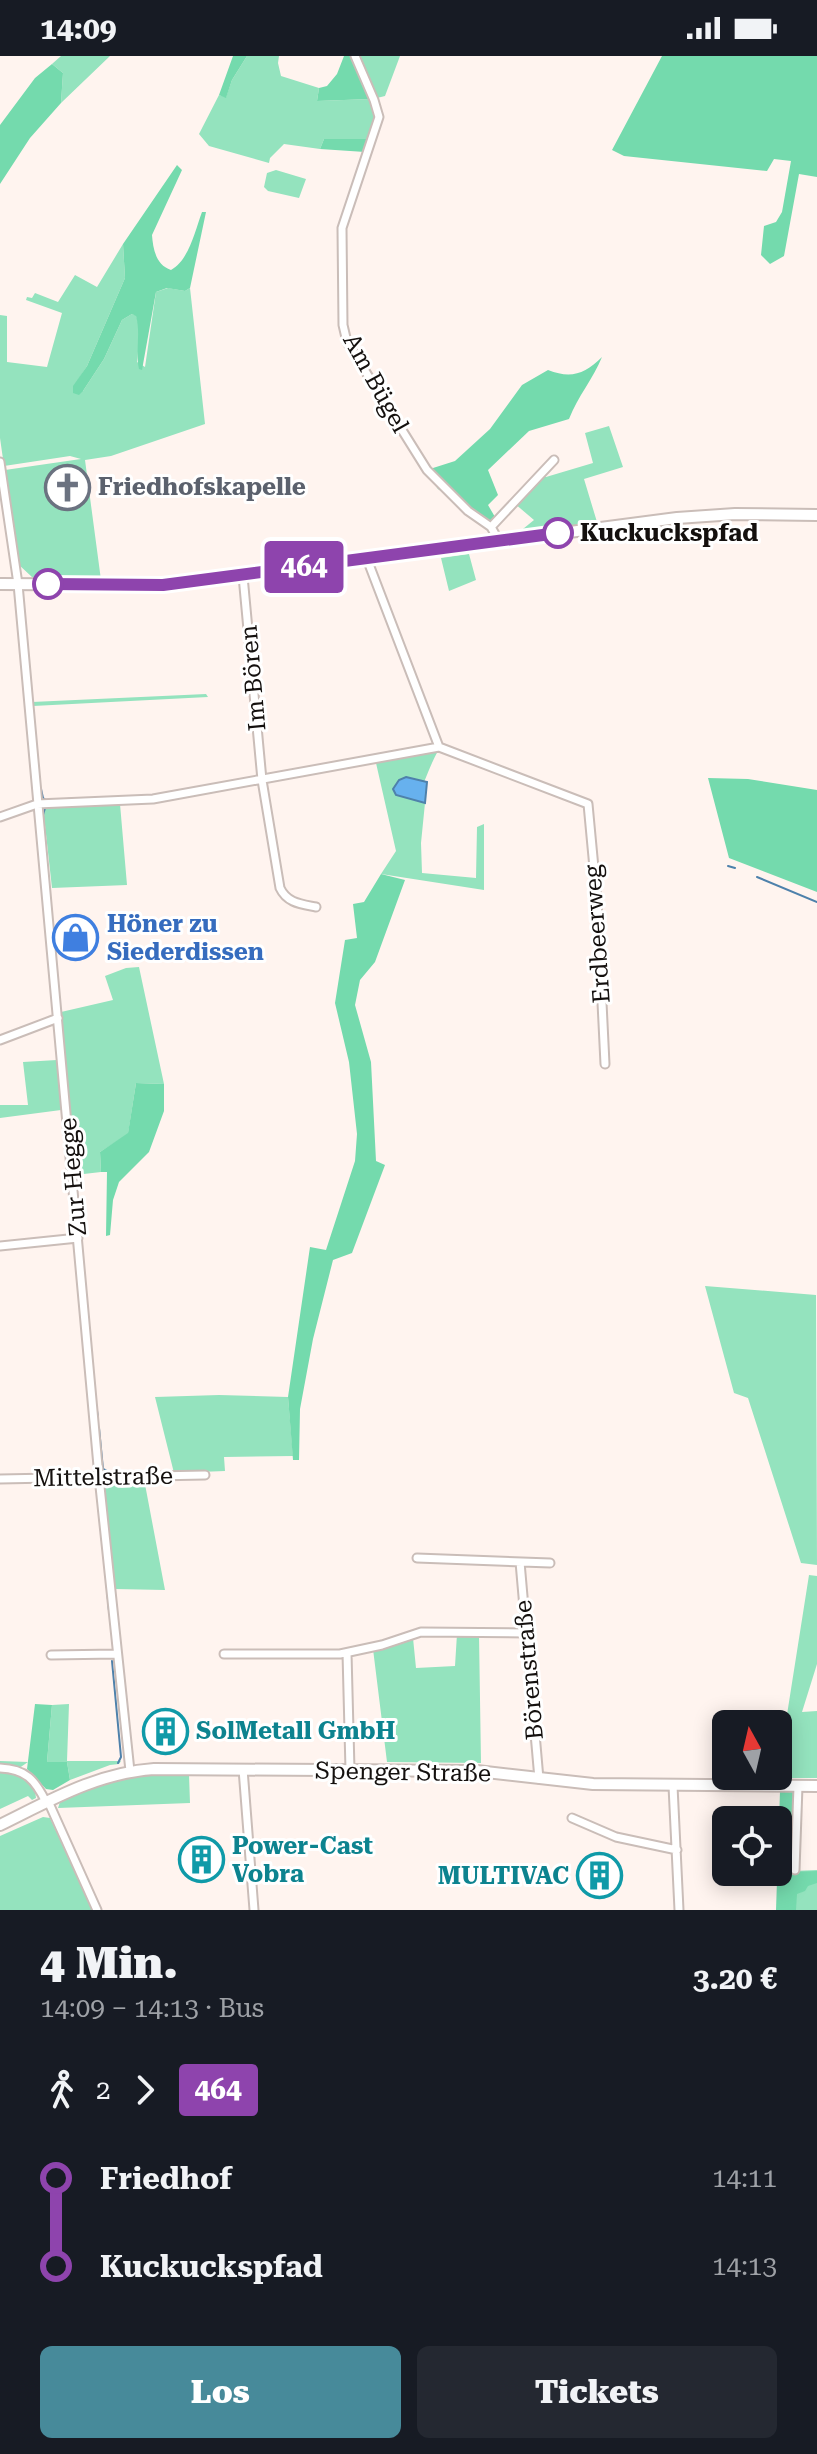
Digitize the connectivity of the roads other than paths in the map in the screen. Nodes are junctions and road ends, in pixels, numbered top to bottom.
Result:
1 (355, 56) edge
2 (554, 460) dead end
3 (0, 462) edge
4 (817, 515) edge
5 (491, 527) junction
6 (499, 541) junction
7 (367, 559) junction
8 (243, 576) junction
9 (0, 584) edge
10 (18, 584) junction
11 (439, 747) junction
12 (262, 780) junction
13 (37, 804) junction
14 (0, 817) edge
15 (316, 907) dead end
16 (58, 1018) junction
17 (0, 1040) edge
18 (605, 1064) dead end
19 (78, 1238) junction
20 (0, 1246) edge
21 (205, 1475) dead end
22 (99, 1477) junction
23 (0, 1479) edge
24 (417, 1558) dead end
25 (520, 1562) junction
26 (550, 1563) dead end
27 (526, 1633) junction
28 (347, 1653) junction
29 (116, 1654) junction
30 (224, 1654) dead end
31 (51, 1655) dead end
32 (0, 1768) edge
33 (243, 1769) junction
34 (350, 1770) junction
35 (130, 1771) junction
36 (539, 1779) junction
37 (673, 1786) junction
38 (798, 1786) junction
39 (817, 1786) edge
40 (47, 1801) junction
41 (572, 1818) dead end
42 (0, 1825) edge
43 (677, 1850) junction
44 (795, 1870) dead end
45 (97, 1910) edge
46 (254, 1910) edge
47 (679, 1910) edge

1 - 5 street, Am Bügel
2 - 5 street
3 - 10 street, Zur Hegge
4 - 6 street
5 - 6 street, Am Bügel
6 - 7 street
7 - 8 street
7 - 11 street
8 - 10 street
8 - 12 street, Im Bören
9 - 10 street
10 - 13 street, Zur Hegge
11 - 12 street
11 - 18 street, Erdbeerweg
12 - 13 street
12 - 15 street, Im Bören
13 - 14 street
13 - 16 street, Zur Hegge
16 - 17 street
16 - 19 street, Zur Hegge
19 - 20 street
19 - 22 street, Zur Hegge
21 - 22 street, Mittelstraße
22 - 23 street, Mittelstraße
22 - 29 street, Zur Hegge
24 - 25 street
25 - 26 street
25 - 27 street, Börenstraße
27 - 28 street
27 - 36 street, Börenstraße
28 - 30 street
28 - 34 street
29 - 31 street
29 - 35 street, Zur Hegge
32 - 40 street
33 - 34 street, Spenger Straße
33 - 35 street, Spenger Straße
33 - 46 street
34 - 36 street, Spenger Straße
35 - 40 street, Spenger Straße
36 - 37 street, Spenger Straße
37 - 38 street, Spenger Straße
37 - 43 street
38 - 39 street, Spenger Straße
38 - 44 street
40 - 42 street, Spenger Straße
40 - 45 street
41 - 43 street
43 - 47 street

